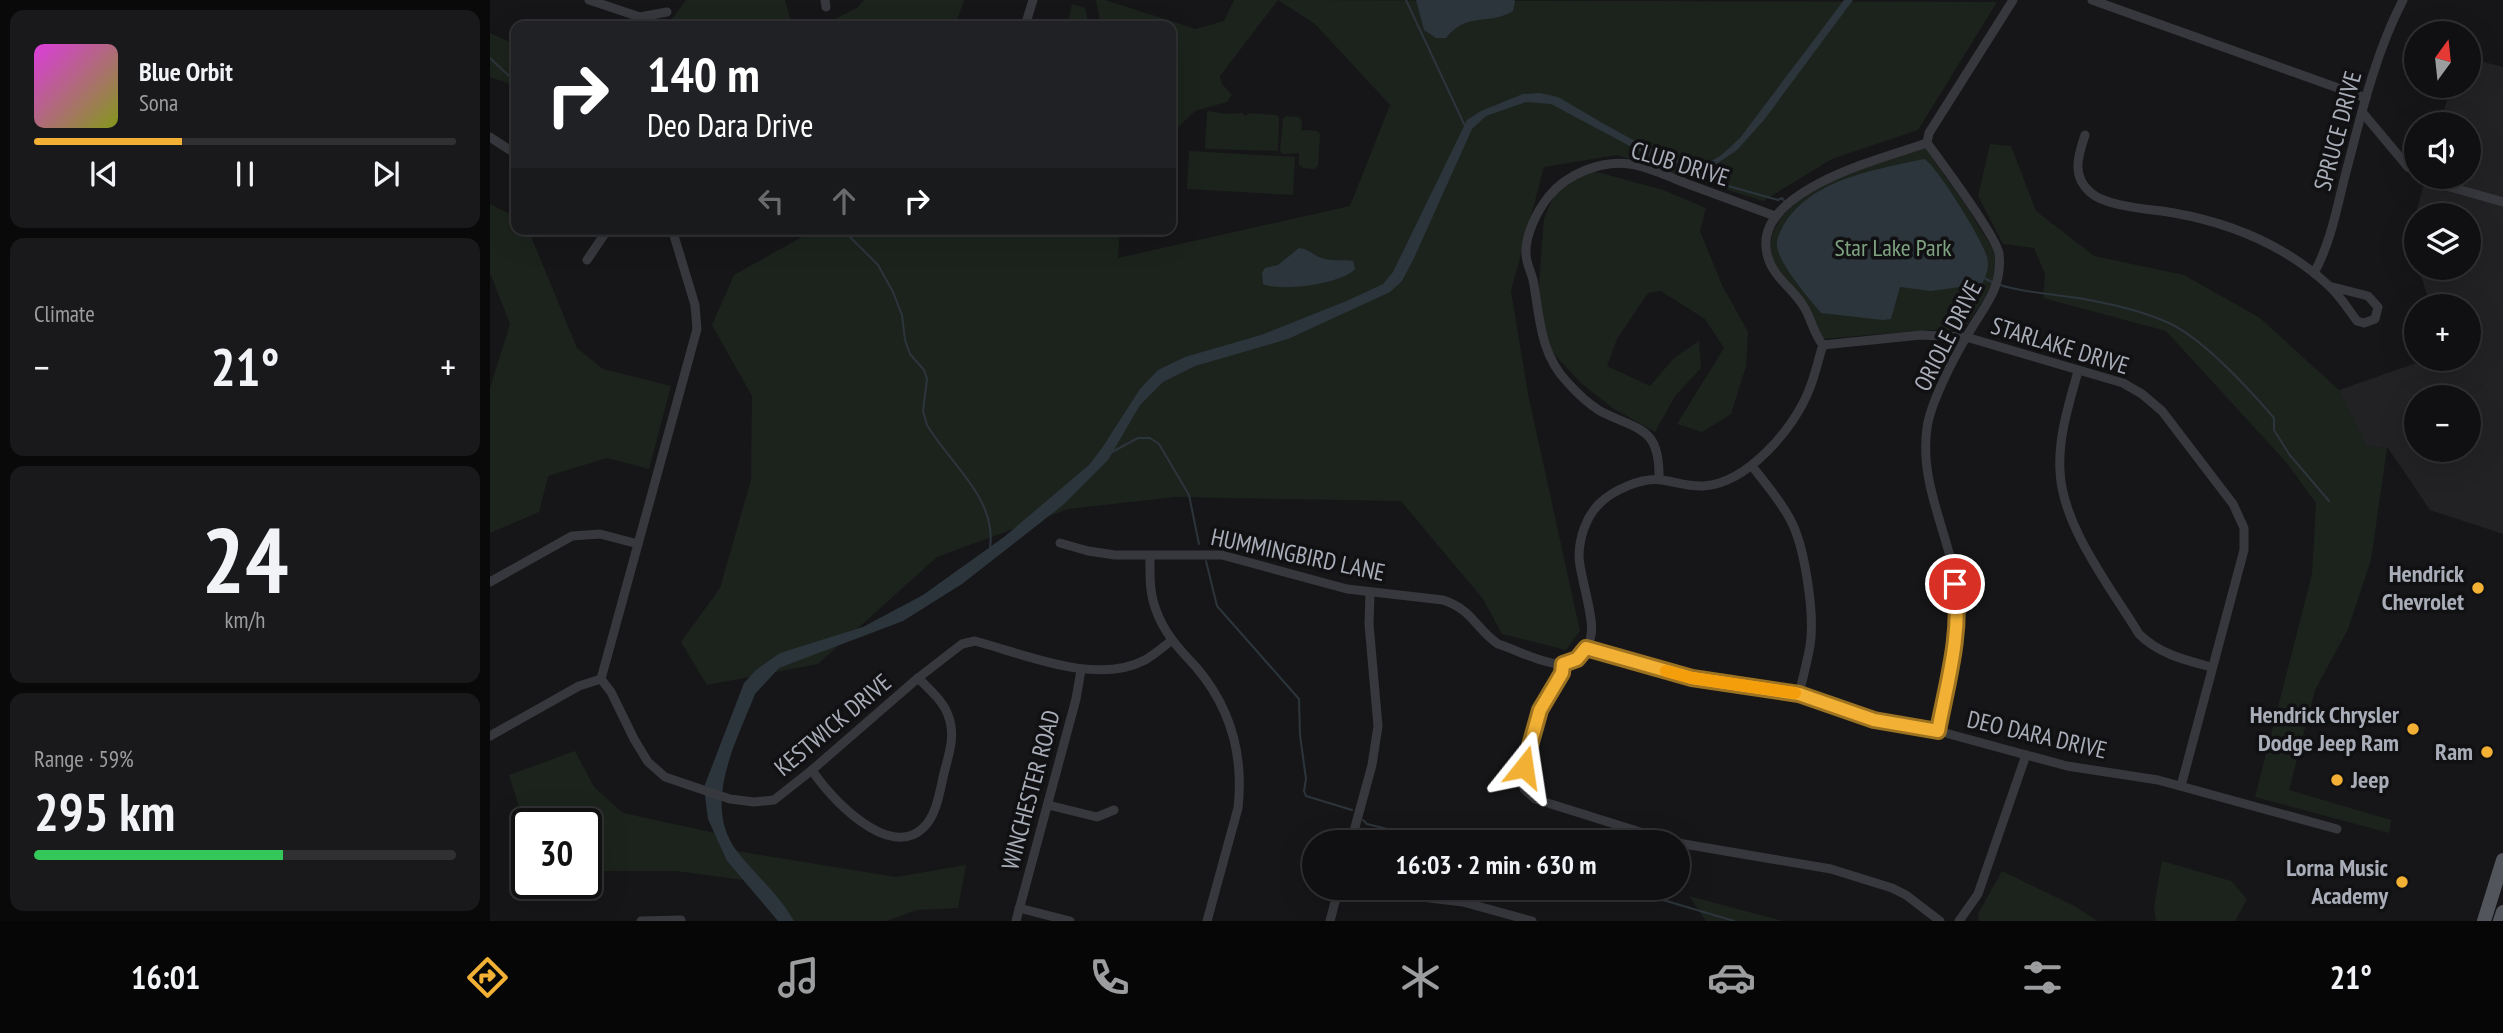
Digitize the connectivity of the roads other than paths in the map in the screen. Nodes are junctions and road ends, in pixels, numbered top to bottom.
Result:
1 (589, 0) edge
2 (1033, 0) edge
3 (2013, 0) edge
4 (2092, 0) edge
5 (2403, 0) edge
6 (667, 12) dead end
7 (1027, 21) edge
8 (2366, 98) junction
9 (2362, 112) junction
10 (2085, 135) dead end
11 (490, 137) edge
12 (1927, 143) junction
13 (511, 151) edge
14 (2404, 161) edge
15 (2457, 189) edge
16 (2503, 202) edge
17 (1775, 216) junction
18 (604, 235) edge
19 (675, 235) edge
20 (587, 260) dead end
21 (2314, 273) junction
22 (2329, 286) junction
23 (1966, 337) junction
24 (1823, 345) junction
25 (2078, 371) junction
26 (1752, 466) junction
27 (1659, 479) junction
28 (1060, 543) dead end
29 (638, 544) junction
30 (1150, 556) junction
31 (490, 582) edge
32 (1370, 593) junction
33 (1171, 641) junction
34 (1586, 648) junction
35 (1563, 664) junction
36 (2211, 667) junction
37 (1081, 670) junction
38 (918, 678) junction
39 (601, 679) junction
40 (1799, 694) junction
41 (1938, 731) junction
42 (490, 736) edge
43 (2026, 755) junction
44 (812, 770) junction
45 (2181, 786) junction
46 (1048, 804) junction
47 (1114, 810) dead end
48 (2337, 829) dead end
49 (1354, 830) edge
50 (1634, 830) edge
51 (1690, 845) edge
52 (2503, 860) edge
53 (1336, 900) edge
54 (1443, 900) edge
55 (1018, 908) junction
56 (2503, 912) edge
57 (681, 920) edge
58 (641, 921) edge
59 (1016, 921) edge
60 (1070, 921) edge
61 (1207, 921) edge
62 (1330, 921) edge
63 (1532, 921) edge
64 (1940, 921) edge
65 (1959, 921) edge
66 (2484, 921) edge
67 (2500, 921) edge

1 - 6 street
2 - 7 street
3 - 12 street
4 - 8 street
5 - 8 street, SPRUCE DRIVE
8 - 9 street, SPRUCE DRIVE
9 - 14 street
9 - 21 street, SPRUCE DRIVE
10 - 21 street
11 - 13 street
12 - 17 street
12 - 23 street, ORIOLE DRIVE
15 - 16 street
17 - 24 street
17 - 27 street, CLUB DRIVE
18 - 20 street
19 - 29 street
21 - 22 street
22 - 22 street
23 - 24 street, STARLAKE DRIVE
23 - 25 street, STARLAKE DRIVE
23 - 41 street, ORIOLE DRIVE
24 - 26 street
25 - 36 street
25 - 36 street, STARLAKE DRIVE
26 - 27 street
26 - 40 street
27 - 34 street
28 - 30 street, HUMMINGBIRD LANE
29 - 31 street
29 - 39 street
30 - 32 street, HUMMINGBIRD LANE
30 - 33 street
32 - 35 street, HUMMINGBIRD LANE
32 - 49 street
33 - 37 street, KESTWICK DRIVE
33 - 61 street
34 - 35 street
34 - 40 street, DEO DARA DRIVE
35 - 50 street
36 - 45 street, STARLAKE DRIVE
37 - 38 street, KESTWICK DRIVE
37 - 46 street, WINCHESTER ROAD
38 - 44 street, KESTWICK DRIVE
38 - 44 street
39 - 42 street
39 - 44 street, KESTWICK DRIVE
40 - 41 street, DEO DARA DRIVE
41 - 43 street, DEO DARA DRIVE
43 - 45 street, DEO DARA DRIVE
43 - 65 street
45 - 48 street, DEO DARA DRIVE
46 - 47 street
46 - 55 street, WINCHESTER ROAD
51 - 64 street
52 - 66 main road
53 - 62 street
54 - 63 street
55 - 59 street, WINCHESTER ROAD
55 - 60 street
56 - 67 main road
57 - 58 street

